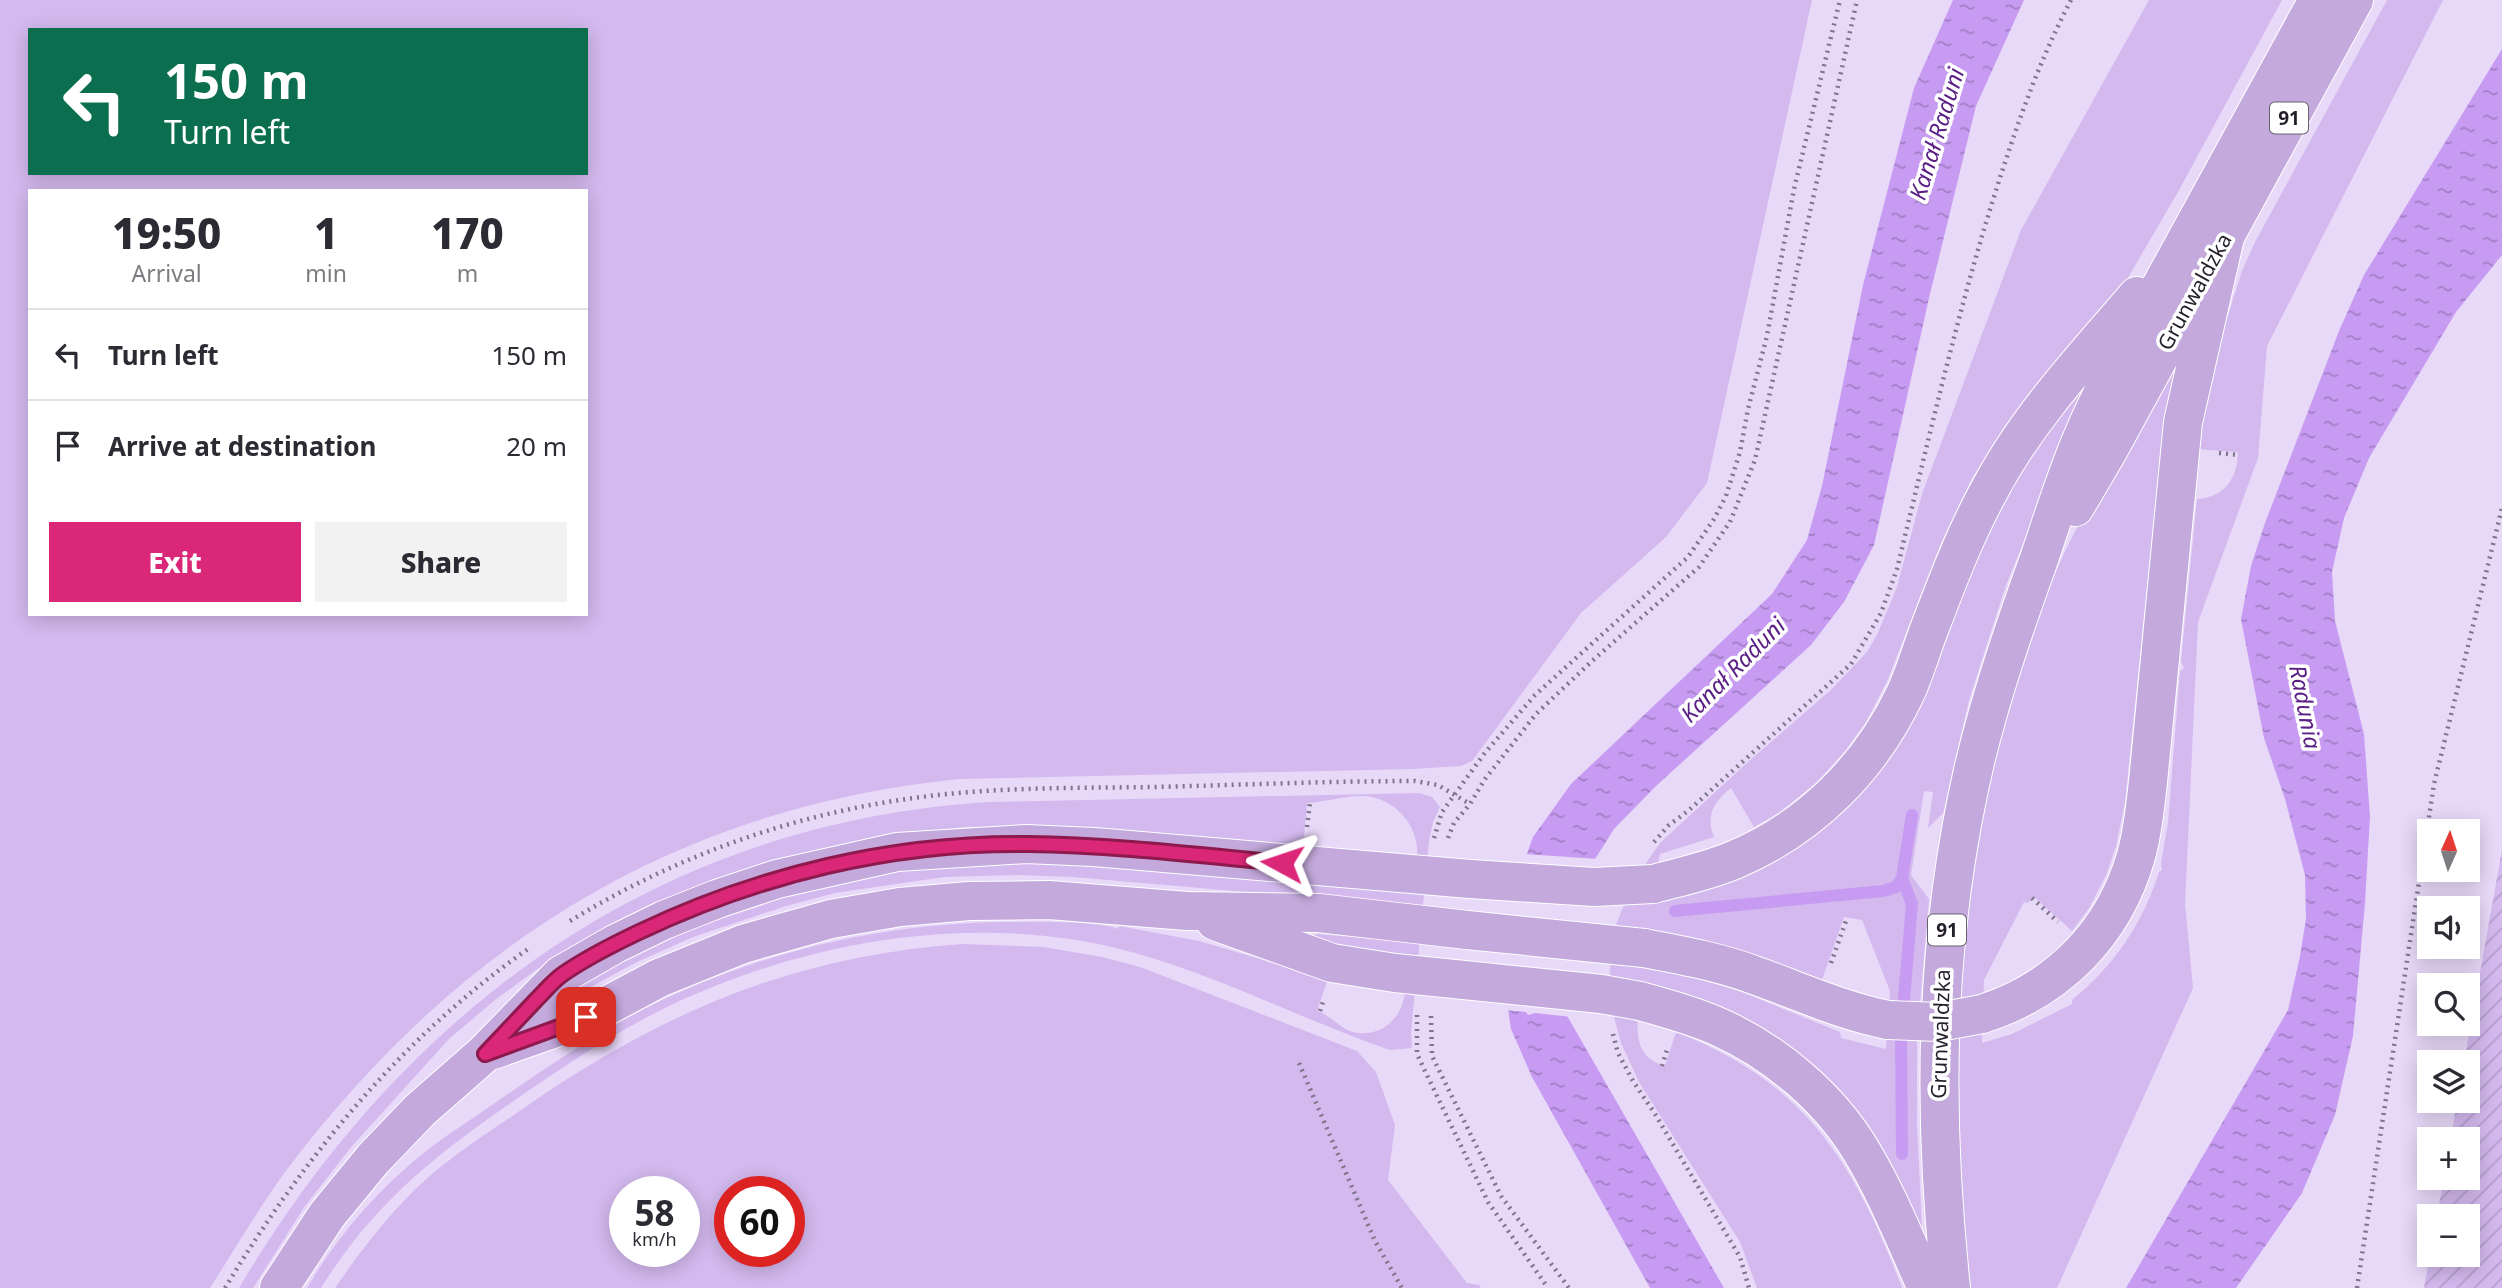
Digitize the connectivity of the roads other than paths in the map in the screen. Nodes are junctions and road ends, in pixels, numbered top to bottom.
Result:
1 (2318, 0) edge
2 (2354, 0) edge
3 (2208, 235) junction
4 (1187, 911) junction
5 (485, 1054) junction
6 (279, 1288) edge
7 (1927, 1288) edge
8 (1951, 1288) edge

1 - 3 main road, Grunwaldzka / 91
2 - 3 main road, Grunwaldzka / 91
3 - 4 main road, bridge
3 - 5 main road, bridge
3 - 8 main road, Grunwaldzka / 91
4 - 5 main road
4 - 7 main road, bridge
5 - 6 main road

